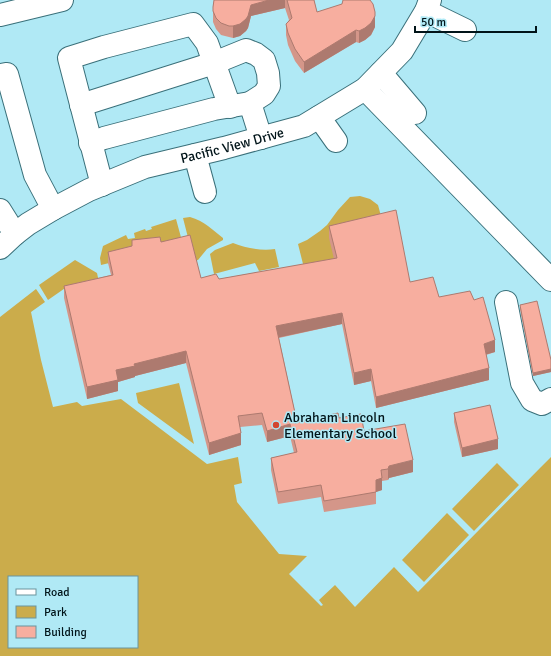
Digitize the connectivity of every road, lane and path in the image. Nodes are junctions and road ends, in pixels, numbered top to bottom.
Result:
1 (62, 0) edge
2 (428, 6) edge
3 (0, 15) edge
4 (465, 30) dead end
5 (210, 53) junction
6 (382, 73) junction
7 (0, 75) edge
8 (365, 89) junction
9 (81, 105) junction
10 (240, 105) junction
11 (415, 113) dead end
12 (320, 117) junction
13 (261, 138) junction
14 (336, 141) dead end
15 (90, 143) junction
16 (195, 155) junction
17 (102, 184) junction
18 (205, 192) dead end
19 (53, 209) junction
20 (0, 210) edge
21 (7, 241) edge
22 (551, 280) edge
23 (506, 302) dead end
24 (551, 399) edge

1 - 3 street
2 - 4 street
2 - 6 street, Pacific View Drive
5 - 9 street
5 - 9 street
5 - 10 street
5 - 10 street
6 - 8 street, Pacific View Drive
6 - 11 street
7 - 19 street
8 - 12 street, Pacific View Drive
8 - 22 street
9 - 15 street
10 - 13 street
10 - 15 street
12 - 13 street, Pacific View Drive
12 - 14 street
13 - 16 street, Pacific View Drive
15 - 17 street
16 - 17 street, Pacific View Drive
16 - 18 street
17 - 19 street, Pacific View Drive
19 - 21 street, Pacific View Drive
20 - 21 street
23 - 24 street

